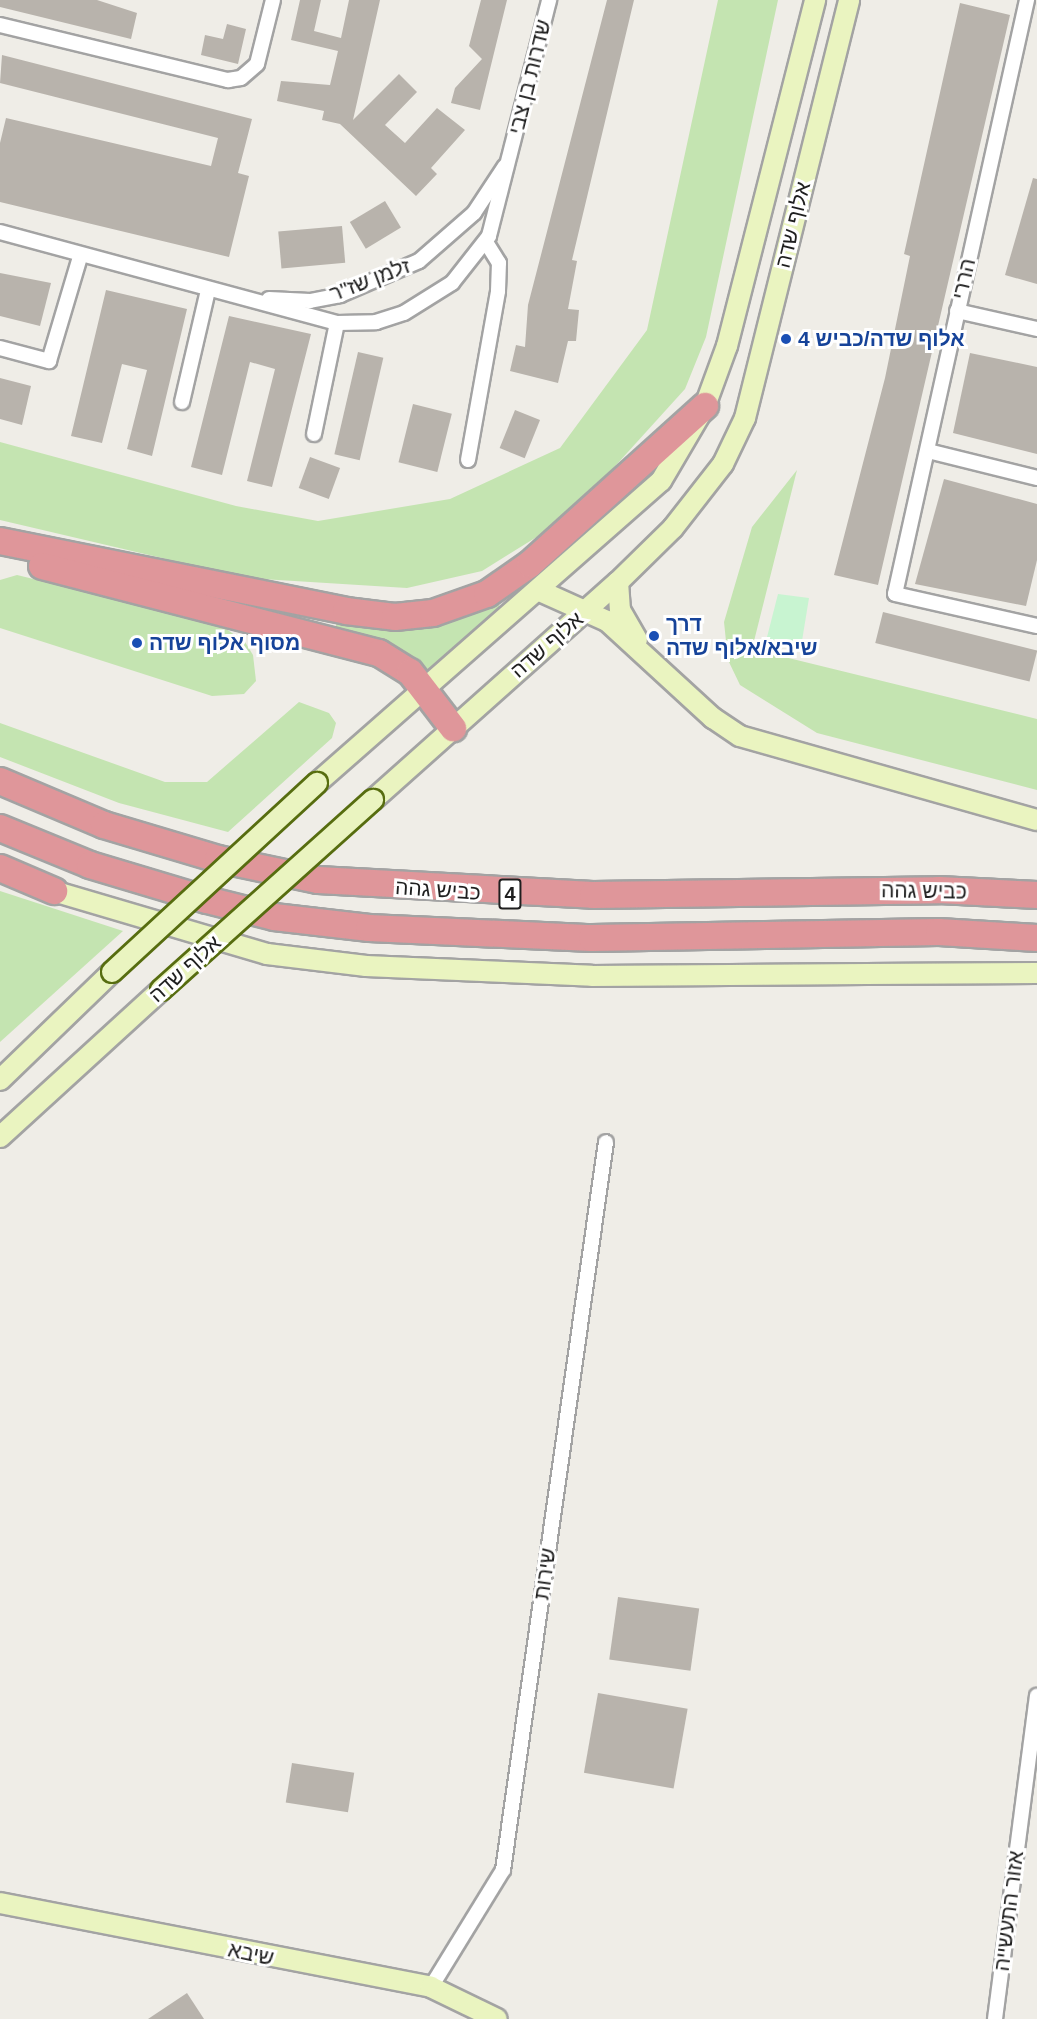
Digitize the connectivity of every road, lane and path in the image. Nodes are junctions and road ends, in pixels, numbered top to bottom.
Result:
1 (273, 0) edge
2 (549, 0) edge
3 (815, 0) edge
4 (849, 0) edge
5 (1027, 0) edge
6 (0, 26) edge
7 (511, 155) junction
8 (0, 232) edge
9 (486, 242) junction
10 (80, 257) junction
11 (208, 290) junction
12 (957, 310) junction
13 (337, 323) junction
14 (1037, 329) edge
15 (0, 348) edge
16 (182, 402) dead end
17 (705, 406) junction
18 (314, 434) dead end
19 (928, 451) junction
20 (468, 460) dead end
21 (1037, 478) edge
22 (0, 542) edge
23 (0, 556) edge
24 (618, 582) junction
25 (540, 591) junction
26 (587, 610) junction
27 (1037, 626) edge
28 (647, 655) junction
29 (423, 689) junction
30 (453, 728) junction
31 (0, 781) edge
32 (1037, 820) edge
33 (0, 828) edge
34 (0, 868) edge
35 (0, 874) edge
36 (54, 891) junction
37 (1037, 895) edge
38 (1037, 938) edge
39 (1037, 973) edge
40 (41, 1040) junction
41 (0, 1069) edge
42 (0, 1080) edge
43 (0, 1137) edge
44 (606, 1142) dead end
45 (1037, 1696) edge
46 (0, 1903) edge
47 (431, 1987) junction
48 (497, 2019) edge
49 (995, 2019) edge

1 - 6 street
2 - 7 street, שדרות בן צבי
3 - 17 main road, אלוף שדה
4 - 24 main road, אלוף שדה
5 - 12 street, הררי
7 - 9 street, זלמן שז"ר
7 - 11 street, זלמן שז"ר
8 - 10 street, זלמן שז"ר
9 - 13 street, זלמן שז"ר
9 - 20 street
10 - 11 street, זלמן שז"ר
10 - 15 street
11 - 13 street, זלמן שז"ר
11 - 16 street
12 - 14 street
12 - 19 street, הררי
13 - 18 street
17 - 22 highway
17 - 25 main road, אלוף שדה
19 - 21 street
19 - 27 street, הררי
23 - 29 highway
24 - 26 main road, אלוף שדה
24 - 28 main road
25 - 26 main road
25 - 29 main road, אלוף שדה
26 - 28 main road
26 - 30 main road, אלוף שדה
28 - 32 main road
29 - 30 highway
29 - 40 main road, אלוף שדה, bridge
30 - 43 main road, אלוף שדה, bridge
31 - 37 highway, כביש גהה / 4
33 - 38 highway, כביש גהה / 4
34 - 36 highway
35 - 36 main road
36 - 39 main road
40 - 41 main road
40 - 42 main road, אלוף שדה
44 - 47 street, שירות
45 - 49 street, אזור התעשייה
46 - 47 main road, שיבא
47 - 48 main road, שיבא

